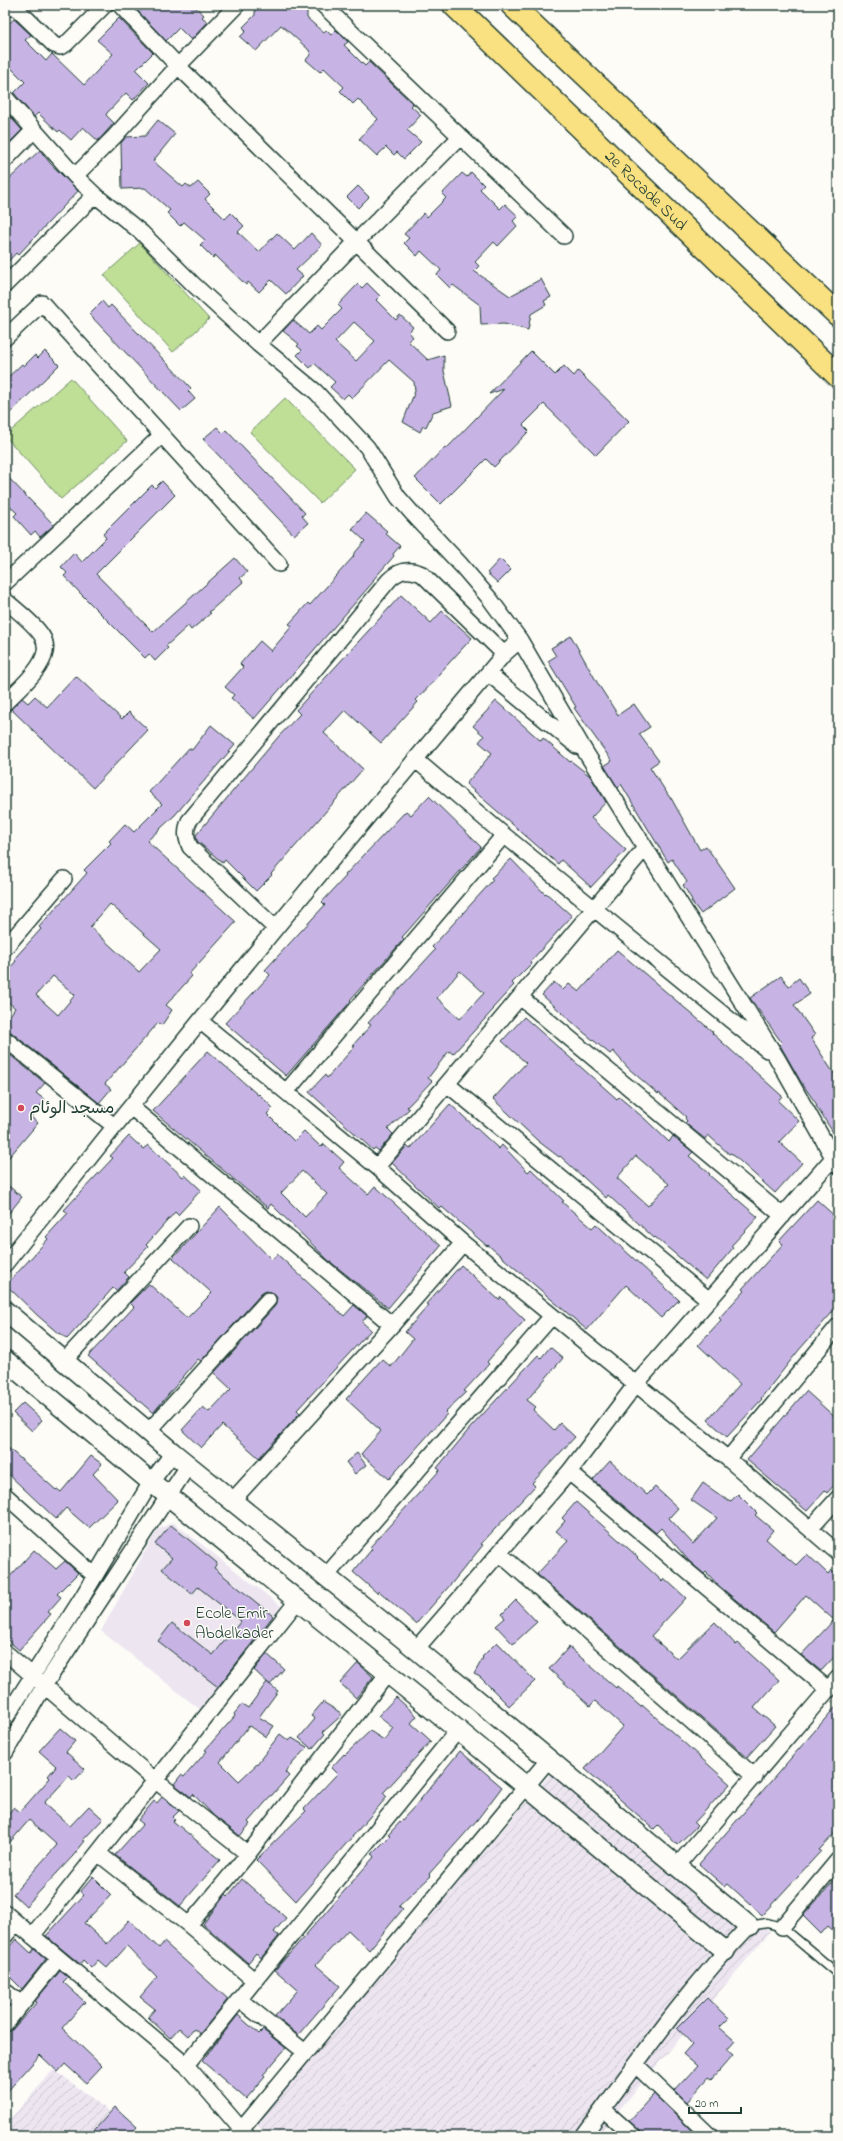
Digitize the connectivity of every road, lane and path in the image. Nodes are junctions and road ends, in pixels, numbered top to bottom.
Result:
1 (105, 5) edge
2 (120, 5) edge
3 (237, 5) edge
4 (323, 5) edge
5 (454, 5) edge
6 (512, 5) edge
7 (5, 8) edge
8 (178, 66) junction
9 (5, 97) edge
10 (34, 130) junction
11 (460, 137) junction
12 (5, 160) edge
13 (75, 176) junction
14 (95, 195) junction
15 (564, 236) dead end
16 (357, 241) junction
17 (5, 285) edge
18 (838, 315) edge
19 (447, 331) dead end
20 (5, 338) edge
21 (258, 344) junction
22 (838, 376) edge
23 (162, 435) junction
24 (279, 564) dead end
25 (5, 583) edge
26 (5, 600) edge
27 (520, 640) junction
28 (504, 654) junction
29 (488, 673) junction
30 (5, 703) edge
31 (586, 753) junction
32 (416, 760) junction
33 (504, 835) junction
34 (644, 848) junction
35 (64, 879) dead end
36 (594, 908) junction
37 (275, 928) junction
38 (8, 939) edge
39 (520, 997) junction
40 (200, 1021) junction
41 (5, 1039) edge
42 (777, 1058) junction
43 (447, 1084) junction
44 (286, 1092) junction
45 (131, 1107) junction
46 (114, 1126) junction
47 (835, 1162) edge
48 (377, 1168) junction
49 (784, 1216) junction
50 (189, 1226) dead end
51 (463, 1243) junction
52 (5, 1264) edge
53 (708, 1299) junction
54 (268, 1300) dead end
55 (5, 1311) edge
56 (552, 1316) junction
57 (392, 1325) junction
58 (838, 1326) edge
59 (5, 1360) edge
60 (64, 1361) junction
61 (636, 1384) junction
62 (148, 1432) junction
63 (173, 1453) junction
64 (728, 1459) junction
65 (188, 1466) junction
66 (569, 1472) junction
67 (151, 1482) junction
68 (5, 1495) edge
69 (167, 1495) junction
70 (838, 1498) edge
71 (232, 1501) junction
72 (810, 1529) junction
73 (499, 1553) junction
74 (838, 1553) edge
75 (95, 1576) junction
76 (326, 1576) junction
77 (298, 1600) junction
78 (416, 1649) junction
79 (5, 1652) edge
80 (388, 1673) junction
81 (33, 1676) junction
82 (833, 1684) edge
83 (44, 1686) junction
84 (5, 1718) edge
85 (458, 1730) junction
86 (5, 1753) edge
87 (549, 1759) junction
88 (755, 1777) junction
89 (156, 1781) junction
90 (526, 1786) junction
91 (99, 1854) junction
92 (248, 1854) junction
93 (838, 1860) edge
94 (677, 1866) junction
95 (10, 1918) edge
96 (189, 1925) junction
97 (749, 1926) junction
98 (782, 1927) junction
99 (5, 1936) edge
100 (32, 1936) junction
101 (725, 1951) junction
102 (58, 1959) junction
103 (838, 1974) edge
104 (255, 1981) junction
105 (5, 1991) edge
106 (240, 2000) junction
107 (21, 2004) junction
108 (5, 2024) edge
109 (305, 2052) junction
110 (186, 2065) junction
111 (636, 2065) junction
112 (603, 2109) junction
113 (241, 2134) edge
114 (584, 2136) edge
115 (633, 2136) edge
116 (710, 2136) edge

1 - 7 street
2 - 8 street
3 - 8 street
4 - 11 street
5 - 22 highway, 2e Rocade Sud
6 - 18 highway
8 - 13 street
8 - 16 street
9 - 10 street
10 - 12 street
10 - 13 street
11 - 15 street
11 - 16 street
13 - 14 street
14 - 17 street
14 - 21 street
16 - 19 street
16 - 21 street
20 - 23 street
21 - 27 street
23 - 24 street
23 - 25 street
26 - 30 street
27 - 28 street
27 - 31 street
28 - 29 street
28 - 37 street
29 - 31 street
29 - 32 street
31 - 34 street
32 - 33 street
32 - 37 street
33 - 36 street
33 - 44 street
34 - 36 street
34 - 42 street
35 - 38 street
36 - 39 street
36 - 42 street
37 - 40 street
39 - 43 street
39 - 49 street
40 - 44 street
40 - 45 street
41 - 46 street
42 - 47 street
43 - 48 street
43 - 53 street
44 - 48 street
45 - 46 street
45 - 57 street
46 - 52 street
47 - 49 street
48 - 51 street
49 - 53 street
50 - 60 street
51 - 56 street
51 - 57 street
53 - 61 street
54 - 62 street
55 - 60 street
56 - 61 street
56 - 76 street
57 - 71 street
58 - 64 street
59 - 67 street
60 - 62 street
61 - 64 street
61 - 66 street
62 - 63 street
63 - 65 street
63 - 67 street
64 - 72 street
65 - 69 street
65 - 71 street
66 - 73 street
66 - 82 street
67 - 69 street
67 - 75 street
68 - 75 street
69 - 77 street
69 - 83 street
70 - 72 street
71 - 76 street
72 - 74 street
73 - 78 street
73 - 88 street
75 - 81 street
76 - 78 street
77 - 80 street
77 - 89 street
78 - 87 street
79 - 81 street
80 - 85 street
80 - 92 street
81 - 83 street
81 - 84 street
82 - 88 street
83 - 86 street
83 - 89 street
85 - 90 street
85 - 104 street
87 - 90 street
87 - 94 street
88 - 94 street
89 - 91 street
89 - 92 street
90 - 101 street
90 - 109 street
91 - 96 street
91 - 100 street
92 - 96 street
93 - 98 street
94 - 97 street
95 - 99 street
95 - 100 street
96 - 104 street
97 - 98 lane
97 - 101 street
98 - 103 lane
100 - 102 street
101 - 111 street
102 - 107 street
102 - 110 street
104 - 106 street
105 - 107 street
106 - 109 street
106 - 110 street
107 - 108 street
109 - 113 street
110 - 113 street
111 - 112 street
111 - 116 street
112 - 114 street
112 - 115 street

